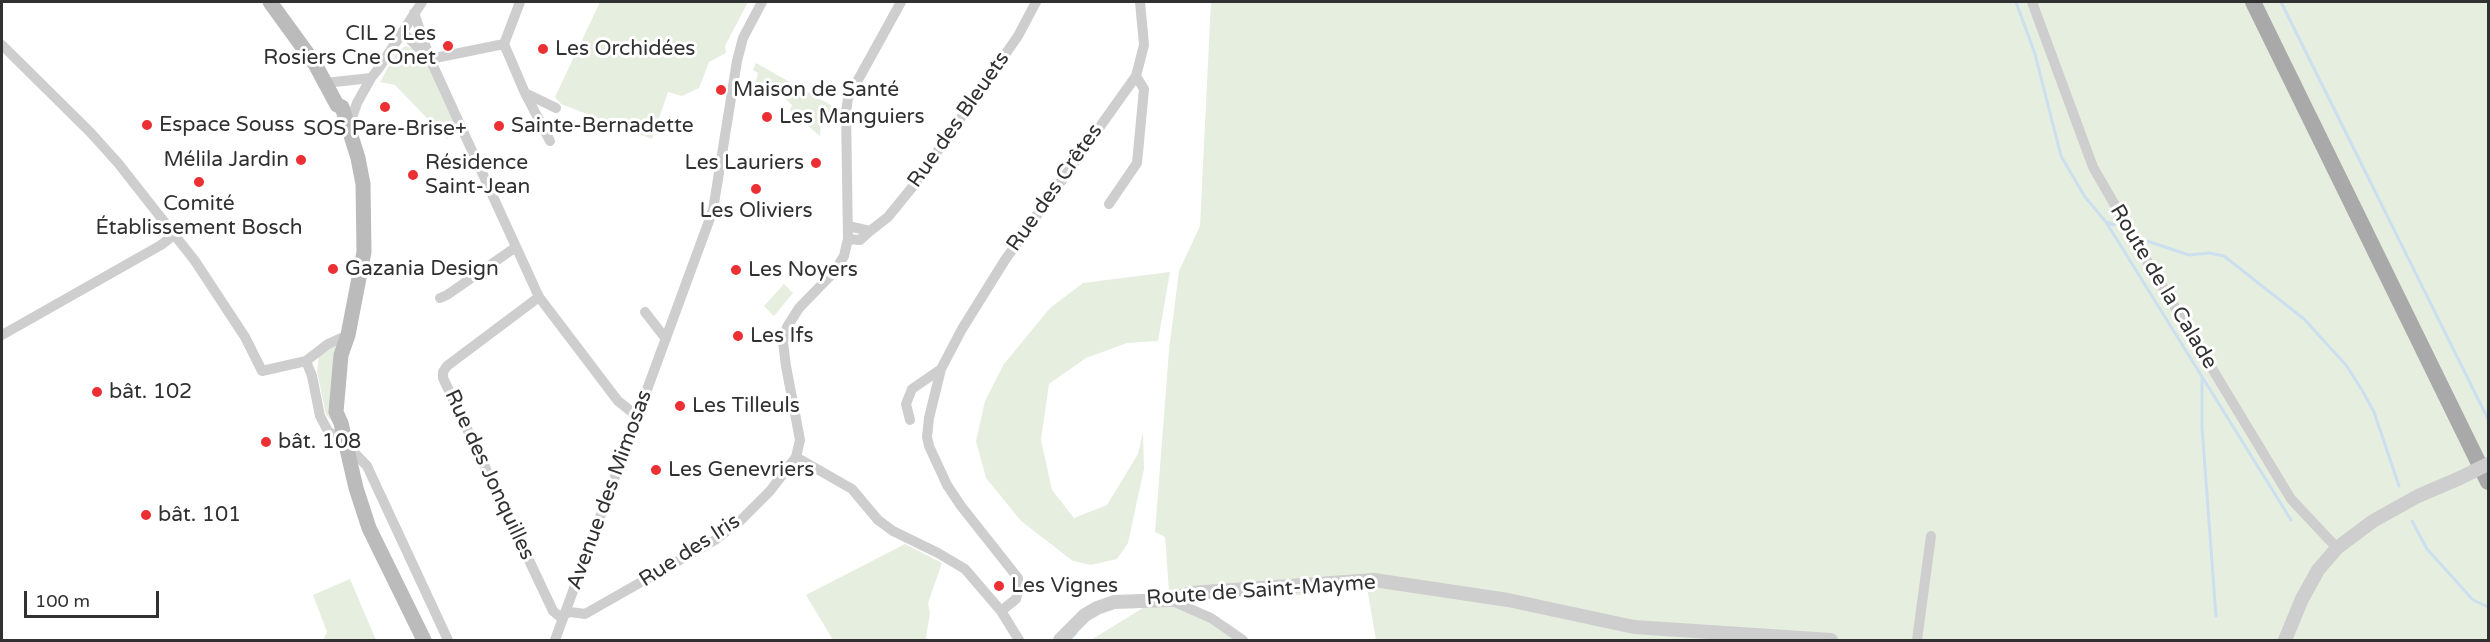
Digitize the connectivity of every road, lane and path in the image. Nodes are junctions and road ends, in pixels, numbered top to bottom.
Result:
1 (270, 2) edge
2 (408, 2) edge
3 (520, 2) edge
4 (762, 2) edge
5 (901, 2) edge
6 (1036, 2) edge
7 (1140, 2) edge
8 (2032, 2) edge
9 (2253, 2) edge
10 (418, 8) edge
11 (403, 33) junction
12 (504, 44) junction
13 (2, 45) edge
14 (430, 59) junction
15 (1136, 76) junction
16 (371, 78) junction
17 (326, 83) junction
18 (525, 93) junction
19 (336, 103) junction
20 (357, 103) junction
21 (556, 108) dead end
22 (349, 126) junction
23 (549, 141) dead end
24 (1109, 204) dead end
25 (848, 226) junction
26 (870, 231) junction
27 (174, 235) junction
28 (848, 239) junction
29 (516, 247) junction
30 (539, 297) junction
31 (440, 298) dead end
32 (645, 312) dead end
33 (2, 335) edge
34 (348, 335) junction
35 (666, 339) junction
36 (306, 361) junction
37 (940, 369) junction
38 (637, 416) junction
39 (910, 420) dead end
40 (345, 443) junction
41 (796, 457) junction
42 (2488, 464) edge
43 (2488, 482) edge
44 (367, 519) junction
45 (1931, 536) dead end
46 (2337, 548) junction
47 (1170, 600) junction
48 (1001, 611) junction
49 (565, 614) junction
50 (1777, 638) edge
51 (424, 640) edge
52 (430, 640) edge
53 (448, 640) edge
54 (555, 640) edge
55 (1019, 640) edge
56 (1060, 640) edge
57 (1243, 640) edge
58 (1831, 640) edge
59 (1917, 640) edge
60 (2285, 640) edge

1 - 17 main road
2 - 10 street
3 - 12 street
4 - 35 street, Avenue des Mimosas
5 - 25 street
6 - 26 street, Rue des Bleuets
7 - 15 street, Rue des Crêtes
8 - 46 street, Route de la Calade
9 - 43 main road
10 - 11 street
10 - 14 street
11 - 14 street
11 - 16 street
12 - 14 street
12 - 18 street
13 - 27 street
14 - 29 street
15 - 24 street
15 - 37 street, Rue des Crêtes
16 - 17 street
16 - 20 street
17 - 19 main road
18 - 21 street
18 - 23 street
19 - 20 street
19 - 22 main road
20 - 22 street
22 - 34 main road
25 - 26 street
25 - 28 street
26 - 28 street, Rue des Bleuets
27 - 33 street
27 - 36 street
28 - 41 street
29 - 30 street
29 - 31 street
30 - 38 street
30 - 49 street, Rue des Jonquilles
32 - 35 street
34 - 36 street
34 - 40 main road
35 - 38 street, Avenue des Mimosas
36 - 40 street
37 - 39 street, Rue des Crêtes
37 - 48 street, Rue des Crêtes
38 - 49 street, Avenue des Mimosas
40 - 44 main road
40 - 53 street
41 - 48 street
41 - 49 street, Rue des Iris
42 - 46 street, bridge
44 - 51 main road
44 - 52 main road
45 - 59 street
46 - 60 street
47 - 50 street, Route de Saint-Mayme
47 - 56 street, Route de Saint-Mayme
47 - 57 street
48 - 55 street
49 - 54 street, Avenue des Mimosas
50 - 58 street, Route de Saint-Mayme

